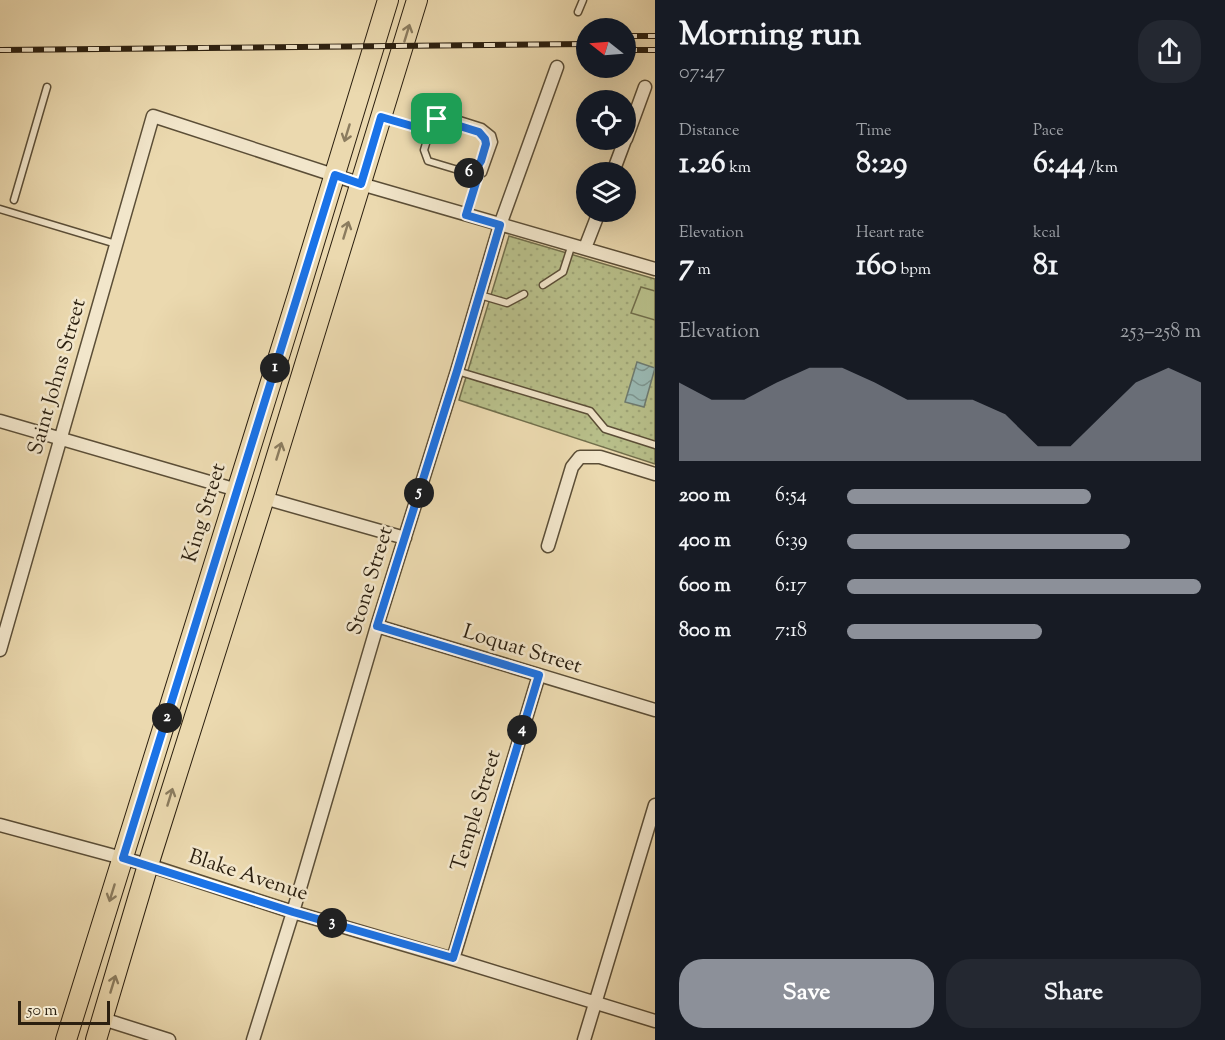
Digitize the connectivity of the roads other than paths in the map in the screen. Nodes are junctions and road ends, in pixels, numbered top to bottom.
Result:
1 (388, 0) edge
2 (417, 0) edge
3 (583, 0) edge
4 (578, 12) dead end
5 (557, 67) dead end
6 (47, 87) dead end
7 (645, 87) dead end
8 (636, 110) edge
9 (381, 117) junction
10 (440, 117) junction
11 (429, 131) junction
12 (462, 171) junction
13 (335, 175) junction
14 (478, 176) junction
15 (361, 184) junction
16 (14, 200) dead end
17 (0, 209) edge
18 (466, 215) junction
19 (595, 222) edge
20 (500, 225) junction
21 (116, 244) junction
22 (572, 244) junction
23 (585, 248) junction
24 (655, 269) edge
25 (543, 285) dead end
26 (524, 294) dead end
27 (479, 295) junction
28 (282, 347) junction
29 (457, 371) junction
30 (0, 421) edge
31 (60, 439) junction
32 (655, 445) edge
33 (655, 474) edge
34 (237, 490) junction
35 (264, 498) junction
36 (405, 538) junction
37 (548, 546) dead end
38 (377, 626) junction
39 (0, 650) edge
40 (215, 652) junction
41 (539, 675) junction
42 (655, 710) edge
43 (655, 805) edge
44 (0, 825) edge
45 (650, 842) edge
46 (123, 858) junction
47 (148, 865) junction
48 (293, 912) junction
49 (453, 958) junction
50 (595, 1003) junction
51 (103, 1019) junction
52 (655, 1021) edge
53 (66, 1040) edge
54 (96, 1040) edge
55 (169, 1040) edge
56 (253, 1040) edge
57 (584, 1040) edge

1 -> 13 main road, King Street
9 -> 2 main road
3 - 4 lane
5 - 20 street, Stone Street
6 - 16 lane
7 - 8 street
9 - 11 lane
9 - 15 main road
10 - 11 lane
10 - 12 lane
10 - 14 lane
11 - 12 lane
12 - 14 lane
13 - 15 street
13 - 21 street, Saint Johns Street
13 - 28 main road, King Street
14 - 18 lane
15 - 18 street
35 -> 15 main road
17 - 21 lane
18 - 20 street
19 - 23 street
20 - 22 street
20 - 27 street, Stone Street
21 - 31 street, Saint Johns Street
22 - 23 street
22 - 25 lane
23 - 24 street
26 - 27 lane
27 - 29 street, Stone Street
28 - 34 main road, King Street
28 - 35 main road
29 - 32 lane
29 - 36 street, Stone Street
30 - 31 street
31 - 34 street
31 - 39 street, Saint Johns Street
33 - 37 street
34 - 40 main road
34 - 46 main road, King Street
35 - 36 street
35 - 40 main road
36 - 38 street, Stone Street
38 - 41 street, Loquat Street
38 - 48 street, Stone Street
47 -> 40 main road
41 - 42 street, Loquat Street
41 - 49 street, Temple Street
43 - 45 street
44 - 46 street, Blake Avenue
45 - 50 street
46 - 47 street, Blake Avenue
46 -> 53 main road, King Street
47 - 48 street, Blake Avenue
51 -> 47 main road
48 - 49 street, Blake Avenue
48 - 56 street, Stone Street
49 - 50 street, Blake Avenue
50 - 52 street, Blake Avenue
50 - 57 street
51 - 54 main road
51 - 55 street

